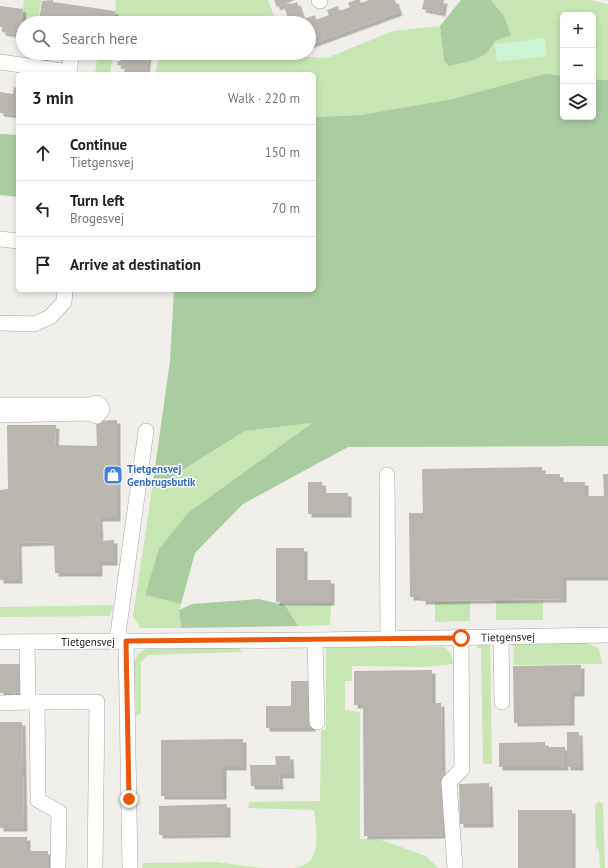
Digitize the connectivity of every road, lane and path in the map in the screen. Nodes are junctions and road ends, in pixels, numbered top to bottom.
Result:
1 (71, 60) edge
2 (0, 62) edge
3 (69, 72) edge
4 (69, 72) edge
5 (0, 239) edge
6 (16, 241) edge
7 (65, 292) edge
8 (0, 324) edge
9 (0, 406) edge
10 (0, 415) edge
11 (146, 431) dead end
12 (387, 475) dead end
13 (608, 636) edge
14 (501, 637) junction
15 (461, 638) junction
16 (388, 639) junction
17 (315, 640) junction
18 (122, 641) junction
19 (0, 642) edge
20 (27, 642) junction
21 (32, 702) junction
22 (502, 702) dead end
23 (0, 703) edge
24 (317, 722) dead end
25 (58, 868) edge
26 (95, 868) edge
27 (130, 868) edge
28 (455, 868) edge

1 - 4 street
2 - 3 street
5 - 6 street
7 - 8 street
9 - 10 street
11 - 18 street
12 - 16 street
13 - 14 street, Tietgensvej
14 - 15 street, Tietgensvej
14 - 22 street
15 - 16 street, Tietgensvej
15 - 28 street
16 - 17 street, Tietgensvej
17 - 18 street, Tietgensvej
17 - 24 street
18 - 20 street, Tietgensvej
18 - 27 street
19 - 20 street, Tietgensvej
20 - 21 street
21 - 23 street
21 - 25 street
21 - 26 street

